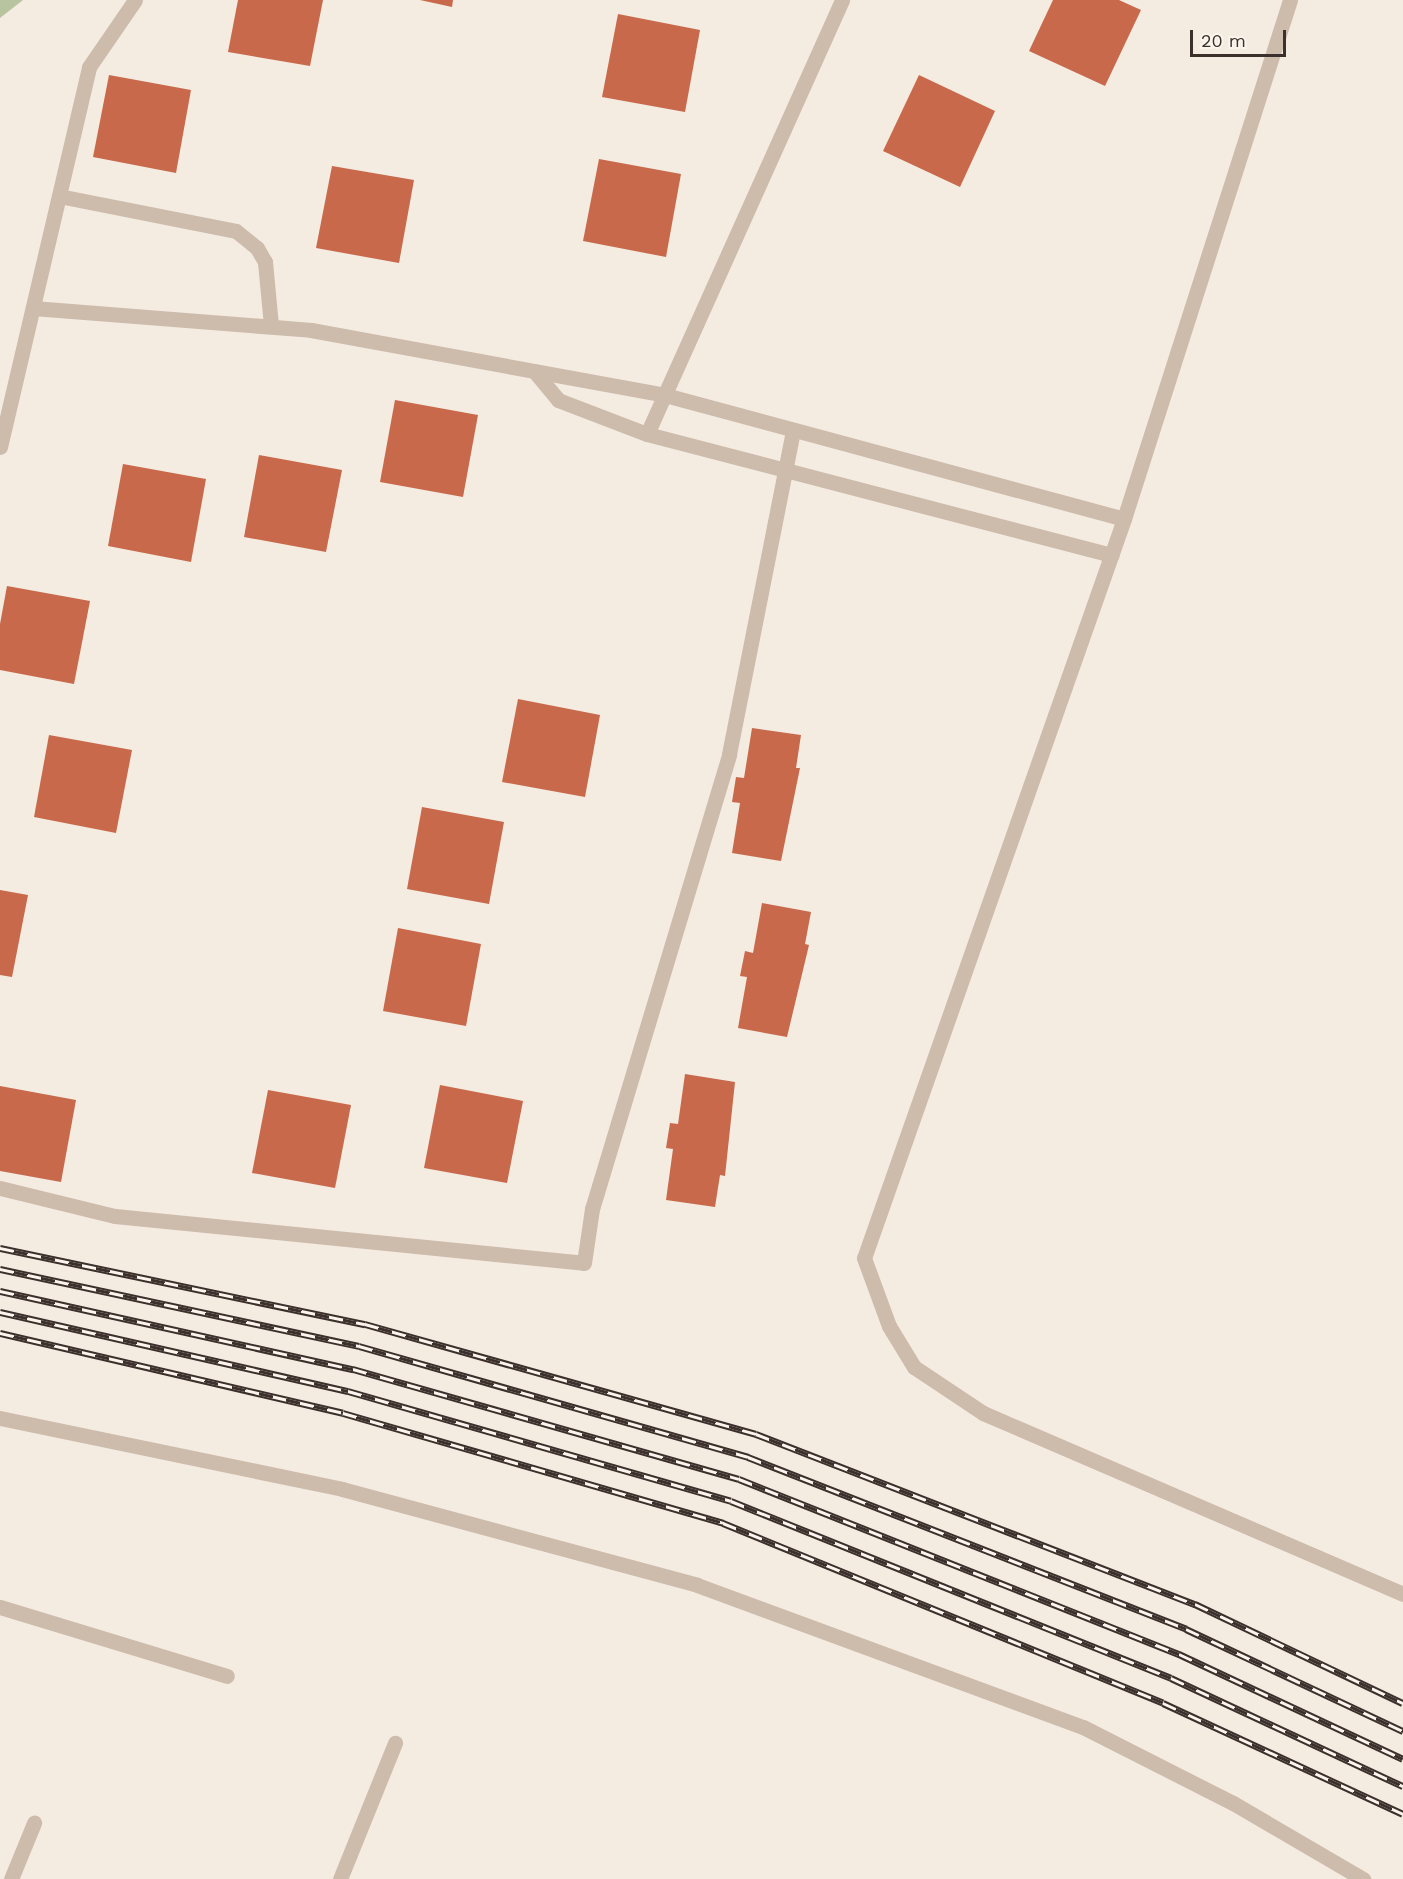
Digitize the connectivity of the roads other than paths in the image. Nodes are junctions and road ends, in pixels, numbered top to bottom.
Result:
1 (135, 0) edge
2 (842, 0) edge
3 (1290, 0) edge
4 (59, 196) junction
5 (33, 308) junction
6 (271, 326) junction
7 (534, 371) junction
8 (665, 395) junction
9 (794, 430) junction
10 (647, 434) junction
11 (0, 447) edge
12 (787, 472) junction
13 (1124, 519) junction
14 (1111, 555) junction
15 (0, 1188) edge
16 (0, 1418) edge
17 (1403, 1594) edge
18 (0, 1607) edge
19 (226, 1676) dead end
20 (394, 1743) dead end
21 (34, 1823) dead end
22 (11, 1879) edge
23 (340, 1879) edge
24 (1363, 1879) edge

1 - 4 street
2 - 8 street
3 - 13 street
4 - 5 street
4 - 6 street
5 - 6 street
5 - 11 street
6 - 7 street
7 - 8 street
7 - 10 street
8 - 9 street
8 - 10 street
9 - 12 street
9 - 13 street
10 - 12 street
12 - 14 street
12 - 15 street
13 - 14 street
14 - 17 street
16 - 24 street
18 - 19 street
20 - 23 street
21 - 22 street

